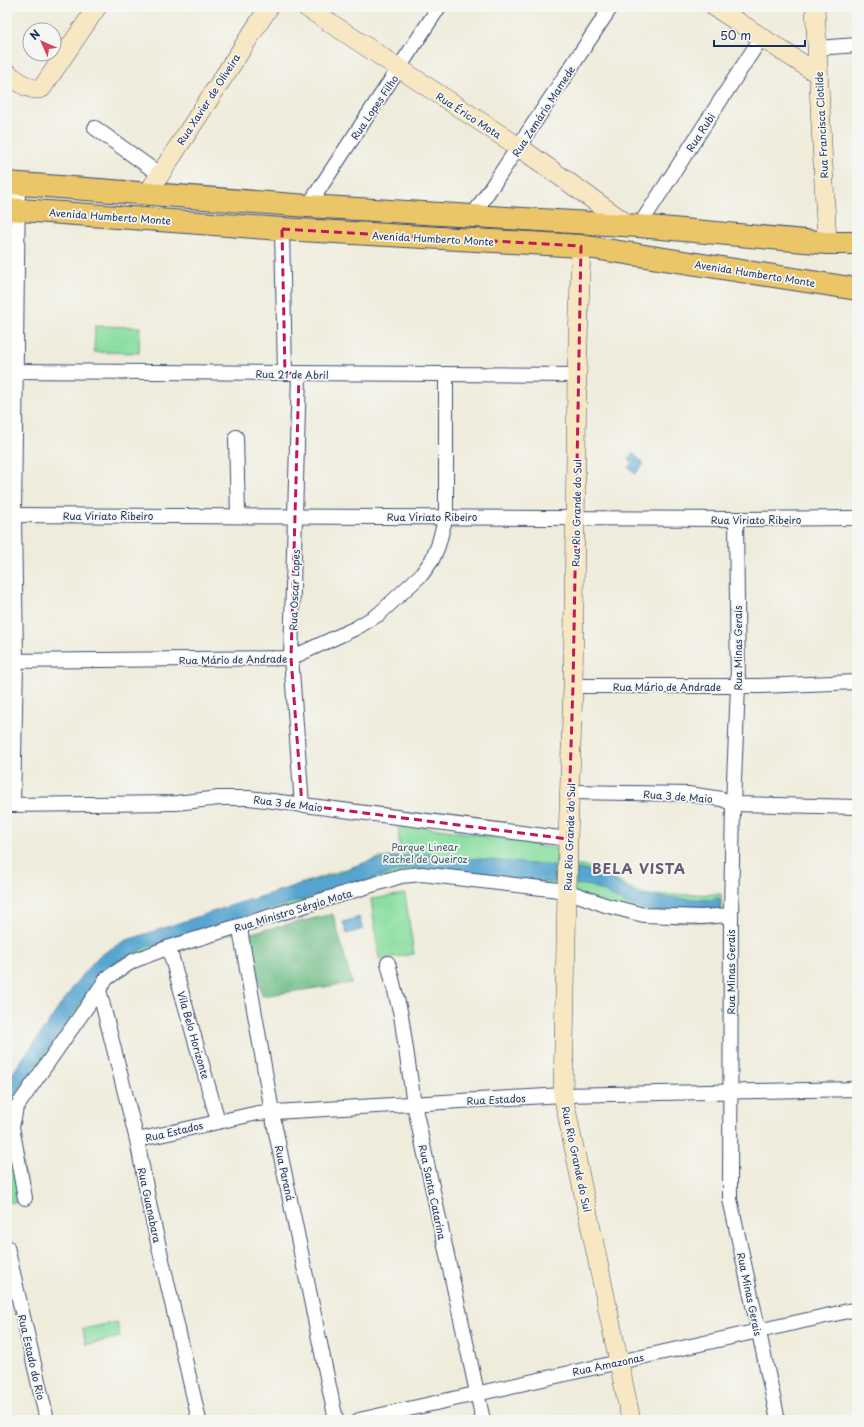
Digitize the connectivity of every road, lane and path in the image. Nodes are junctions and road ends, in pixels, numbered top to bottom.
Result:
1 (97, 7) edge
2 (269, 7) edge
3 (306, 7) edge
4 (439, 7) edge
5 (611, 7) edge
6 (715, 7) edge
7 (815, 7) edge
8 (761, 38) junction
9 (857, 45) edge
10 (817, 48) junction
11 (399, 68) junction
12 (7, 73) edge
13 (818, 74) junction
14 (95, 128) dead end
15 (519, 147) junction
16 (12, 183) edge
17 (154, 183) junction
18 (308, 206) junction
19 (12, 210) edge
20 (474, 215) junction
21 (634, 226) junction
22 (282, 229) junction
23 (857, 242) edge
24 (827, 243) junction
25 (580, 246) junction
26 (857, 289) edge
27 (11, 371) edge
28 (292, 374) junction
29 (446, 376) junction
30 (577, 376) junction
31 (236, 437) dead end
32 (10, 515) edge
33 (238, 515) junction
34 (296, 516) junction
35 (446, 516) junction
36 (576, 517) junction
37 (857, 518) edge
38 (736, 519) junction
39 (291, 658) junction
40 (12, 662) edge
41 (857, 682) edge
42 (573, 686) junction
43 (738, 686) junction
44 (570, 792) junction
45 (733, 804) junction
46 (10, 805) edge
47 (302, 805) junction
48 (857, 807) edge
49 (568, 839) junction
50 (567, 890) junction
51 (731, 914) junction
52 (241, 926) junction
53 (169, 948) junction
54 (388, 963) dead end
55 (99, 990) junction
56 (857, 1089) edge
57 (730, 1092) junction
58 (563, 1095) junction
59 (414, 1104) junction
60 (272, 1113) junction
61 (218, 1121) junction
62 (137, 1140) junction
63 (25, 1198) dead end
64 (7, 1247) edge
65 (857, 1309) edge
66 (758, 1331) junction
67 (618, 1362) junction
68 (477, 1394) junction
69 (47, 1420) edge
70 (199, 1420) edge
71 (336, 1420) edge
72 (359, 1420) edge
73 (483, 1420) edge
74 (631, 1420) edge
75 (778, 1420) edge

1 - 12 street
2 - 17 street, Rua Xavier de Oliveira
3 - 11 street, Rua Érico Mota
4 - 11 street, Rua Lopes Filho
5 - 15 street, Rua Zemário Mamede
6 - 8 street
7 - 10 street, Rua Francisca Clotilde
8 - 13 street
8 - 21 street, Rua Rubi
9 - 10 street
10 - 13 street, Rua Francisca Clotilde
11 - 15 street, Rua Érico Mota
11 - 18 street, Rua Lopes Filho
13 - 24 street, Rua Francisca Clotilde
14 - 17 street
15 - 20 street, Rua Zemário Mamede
15 - 21 street, Rua Érico Mota
16 - 17 main road
16 - 19 street
17 - 18 main road
18 - 20 main road
19 - 22 main road, Avenida Humberto Monte
19 - 27 street
20 - 21 main road
21 - 24 main road
22 - 25 main road, Avenida Humberto Monte
22 - 28 street, Rua Oscar Lopes
23 - 24 main road
25 - 26 main road, Avenida Humberto Monte
25 - 30 street, Rua Rio Grande do Sul
27 - 28 street, Rua 21 de Abril
27 - 32 street
28 - 29 street, Rua 21 de Abril
28 - 34 street, Rua Oscar Lopes
29 - 30 street, Rua 21 de Abril
29 - 35 street, Rua Mário de Andrade
30 - 36 street, Rua Rio Grande do Sul
31 - 33 street
32 - 33 street, Rua Viriato Ribeiro
32 - 40 street
33 - 34 street, Rua Viriato Ribeiro
34 - 35 street, Rua Viriato Ribeiro
34 - 39 street, Rua Oscar Lopes
35 - 36 street, Rua Viriato Ribeiro
35 - 39 street, Rua Mário de Andrade
36 - 38 street, Rua Viriato Ribeiro
36 - 42 street, Rua Rio Grande do Sul
37 - 38 street, Rua Viriato Ribeiro
38 - 43 street, Rua Minas Gerais
39 - 40 street, Rua Mário de Andrade
39 - 47 street, Rua Oscar Lopes
40 - 46 street
41 - 43 street, Rua Mário de Andrade
42 - 43 street, Rua Mário de Andrade
42 - 44 street, Rua Rio Grande do Sul
43 - 45 street, Rua Minas Gerais
44 - 45 street, Rua 3 de Maio
44 - 49 street, Rua Rio Grande do Sul
45 - 48 street, Rua 3 de Maio
45 - 51 street, Rua Minas Gerais
46 - 47 street, Rua 3 de Maio
47 - 49 street, Rua 3 de Maio
49 - 50 street, Rua Rio Grande do Sul
50 - 51 street, Rua Ministro Sérgio Mota
50 - 52 street, Rua Ministro Sérgio Mota
50 - 58 street, Rua Rio Grande do Sul
51 - 57 street, Rua Minas Gerais
52 - 53 street, Rua Ministro Sérgio Mota
52 - 60 street, Rua Paraná
53 - 55 street, Rua Ministro Sérgio Mota
53 - 61 street, Vila Belo Horizonte
54 - 59 street, Rua Santa Catarina
55 - 62 street, Rua Guanabara
55 - 63 street, Rua Ministro Sérgio Mota
56 - 57 street, Rua Estados
57 - 58 street, Rua Estados
57 - 66 street, Rua Minas Gerais
58 - 59 street, Rua Estados
58 - 67 street, Rua Rio Grande do Sul
59 - 60 street, Rua Estados
59 - 68 street, Rua Santa Catarina
60 - 61 street, Rua Estados
60 - 71 street, Rua Paraná
61 - 62 street, Rua Estados
62 - 70 street, Rua Guanabara
64 - 69 street, Rua Estado do Rio
65 - 66 street, Rua Amazonas
66 - 67 street, Rua Amazonas
66 - 75 street, Rua Minas Gerais
67 - 68 street, Rua Amazonas
67 - 74 street, Rua Rio Grande do Sul
68 - 72 street, Rua Amazonas
68 - 73 street, Rua Santa Catarina

